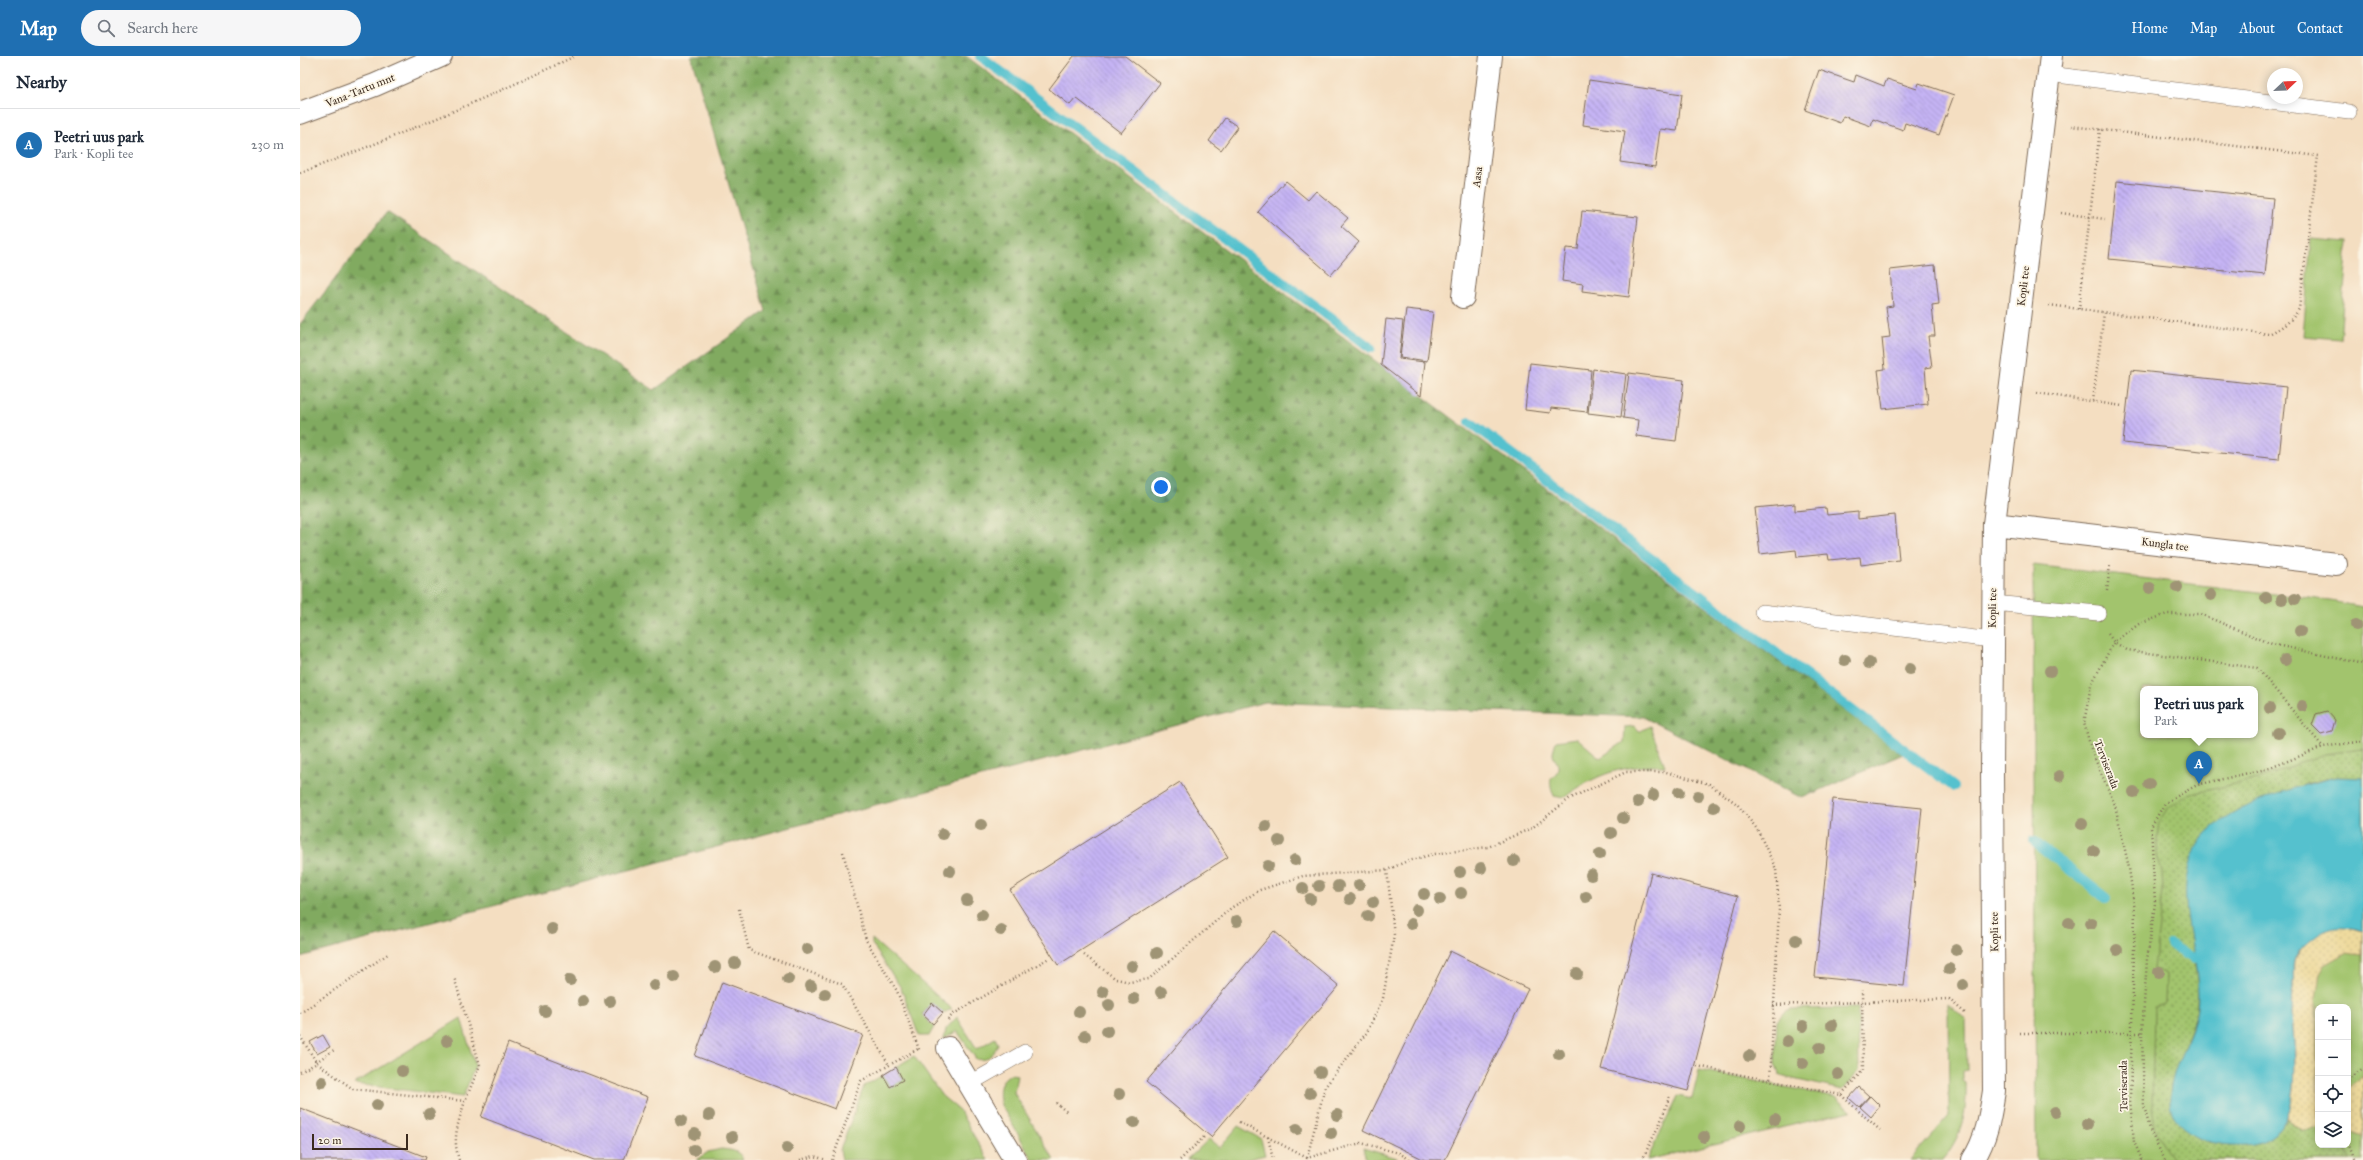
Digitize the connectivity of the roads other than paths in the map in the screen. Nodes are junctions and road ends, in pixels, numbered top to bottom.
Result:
1 (441, 56) edge
2 (1491, 56) edge
3 (2050, 65) edge
4 (2349, 112) dead end
5 (300, 113) edge
6 (1463, 297) dead end
7 (1994, 524) junction
8 (2336, 564) dead end
9 (1992, 603) junction
10 (1762, 612) dead end
11 (2098, 613) dead end
12 (1992, 640) junction
13 (945, 1037) road end
14 (1025, 1052) dead end
15 (969, 1084) junction
16 (1015, 1160) edge
17 (1973, 1160) edge

1 - 5 street, Vana-Tartu mnt
2 - 6 street, Aasa
3 - 4 lane
3 - 7 street, Kopli tee
7 - 8 street, Kungla tee
7 - 9 street, Kopli tee
9 - 11 lane
9 - 12 street, Kopli tee
10 - 12 lane
12 - 17 street, Kopli tee
13 - 15 street
14 - 15 lane
15 - 16 street

